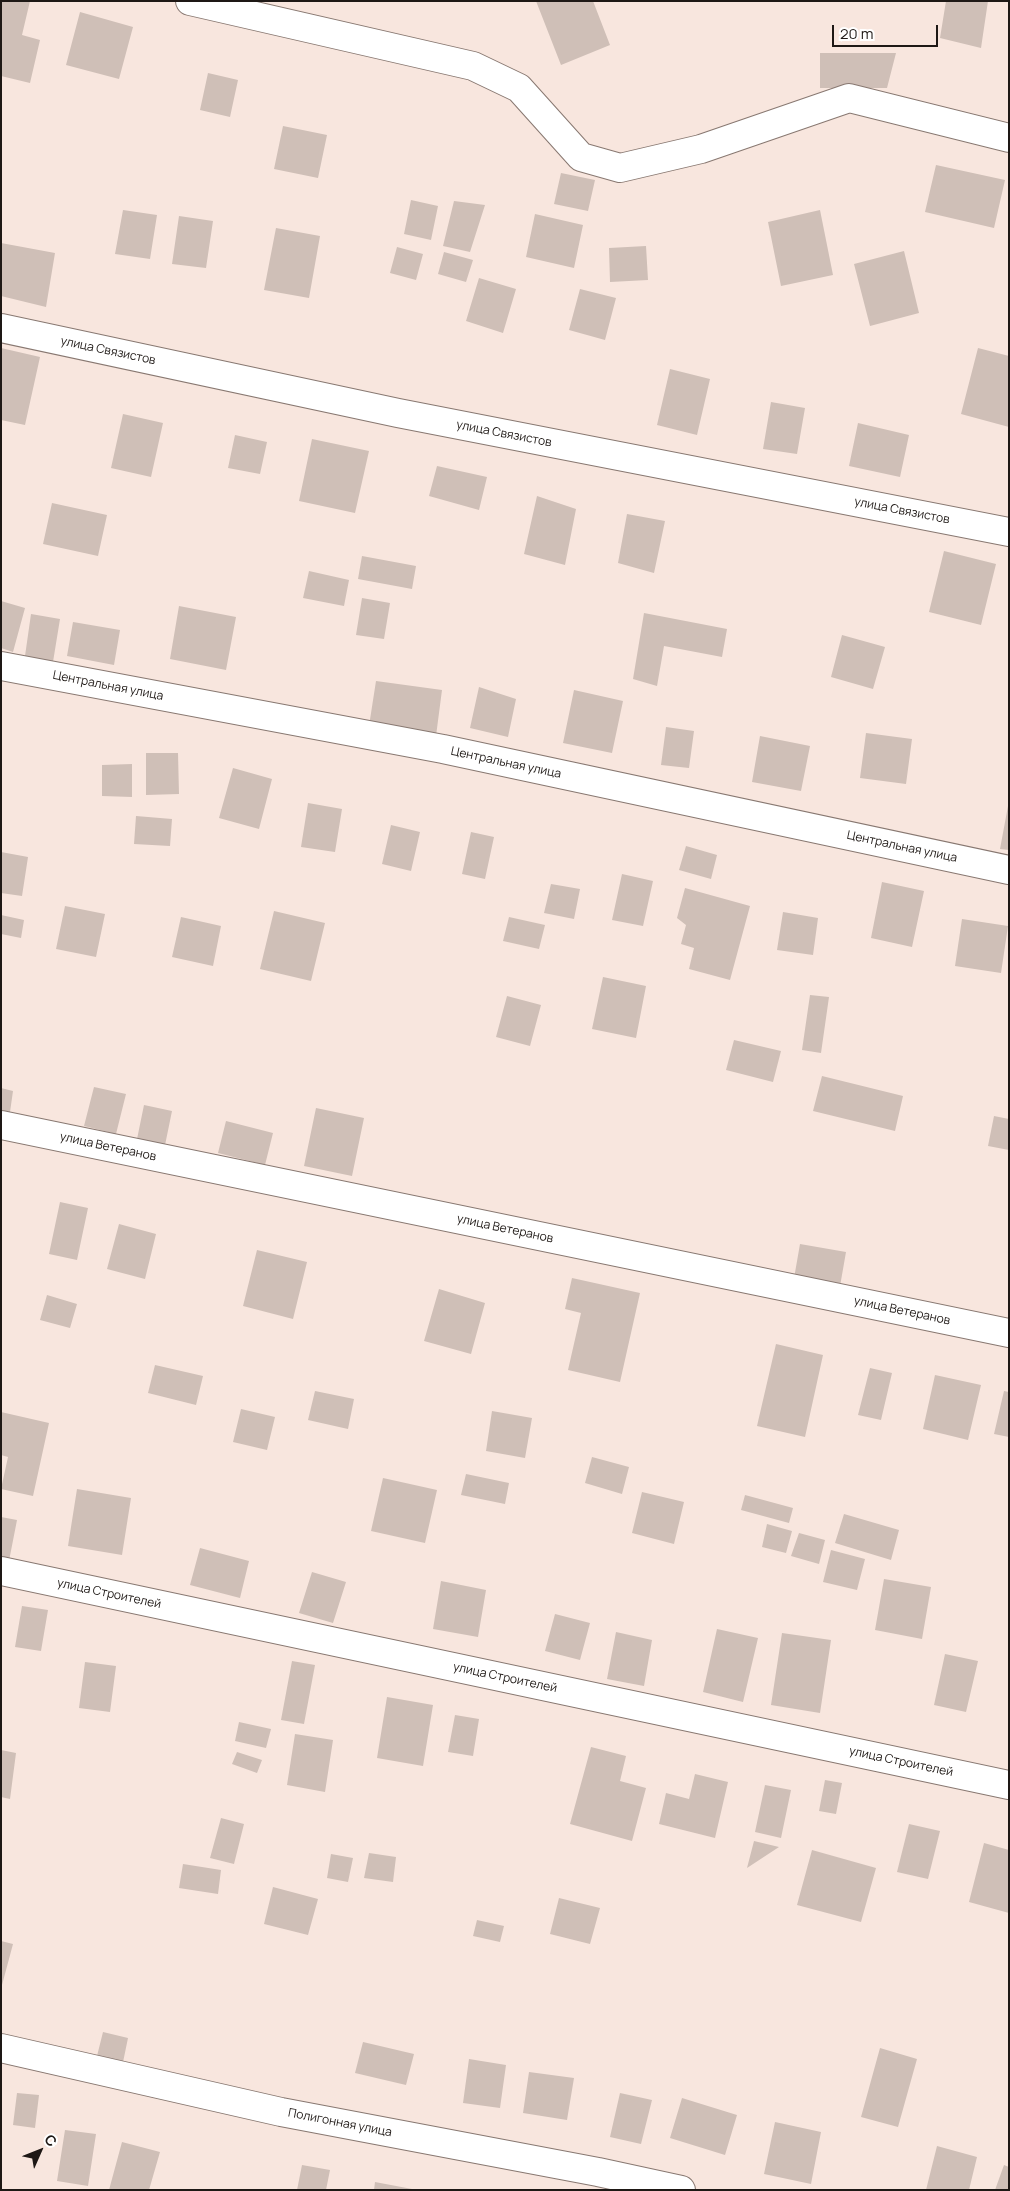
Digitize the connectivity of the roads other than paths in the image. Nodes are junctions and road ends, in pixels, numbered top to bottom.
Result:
1 (190, 1) edge
2 (1009, 138) edge
3 (1, 328) edge
4 (1009, 532) edge
5 (1, 666) edge
6 (1009, 870) edge
7 (1, 1125) edge
8 (1009, 1333) edge
9 (1, 1571) edge
10 (1009, 1785) edge
11 (1, 2048) edge
12 (681, 2190) edge

1 - 2 street
3 - 4 street, улица Связистов
5 - 6 street, Центральная улица
7 - 8 street, улица Ветеранов
9 - 10 street, улица Строителей
11 - 12 street, Полигонная улица

